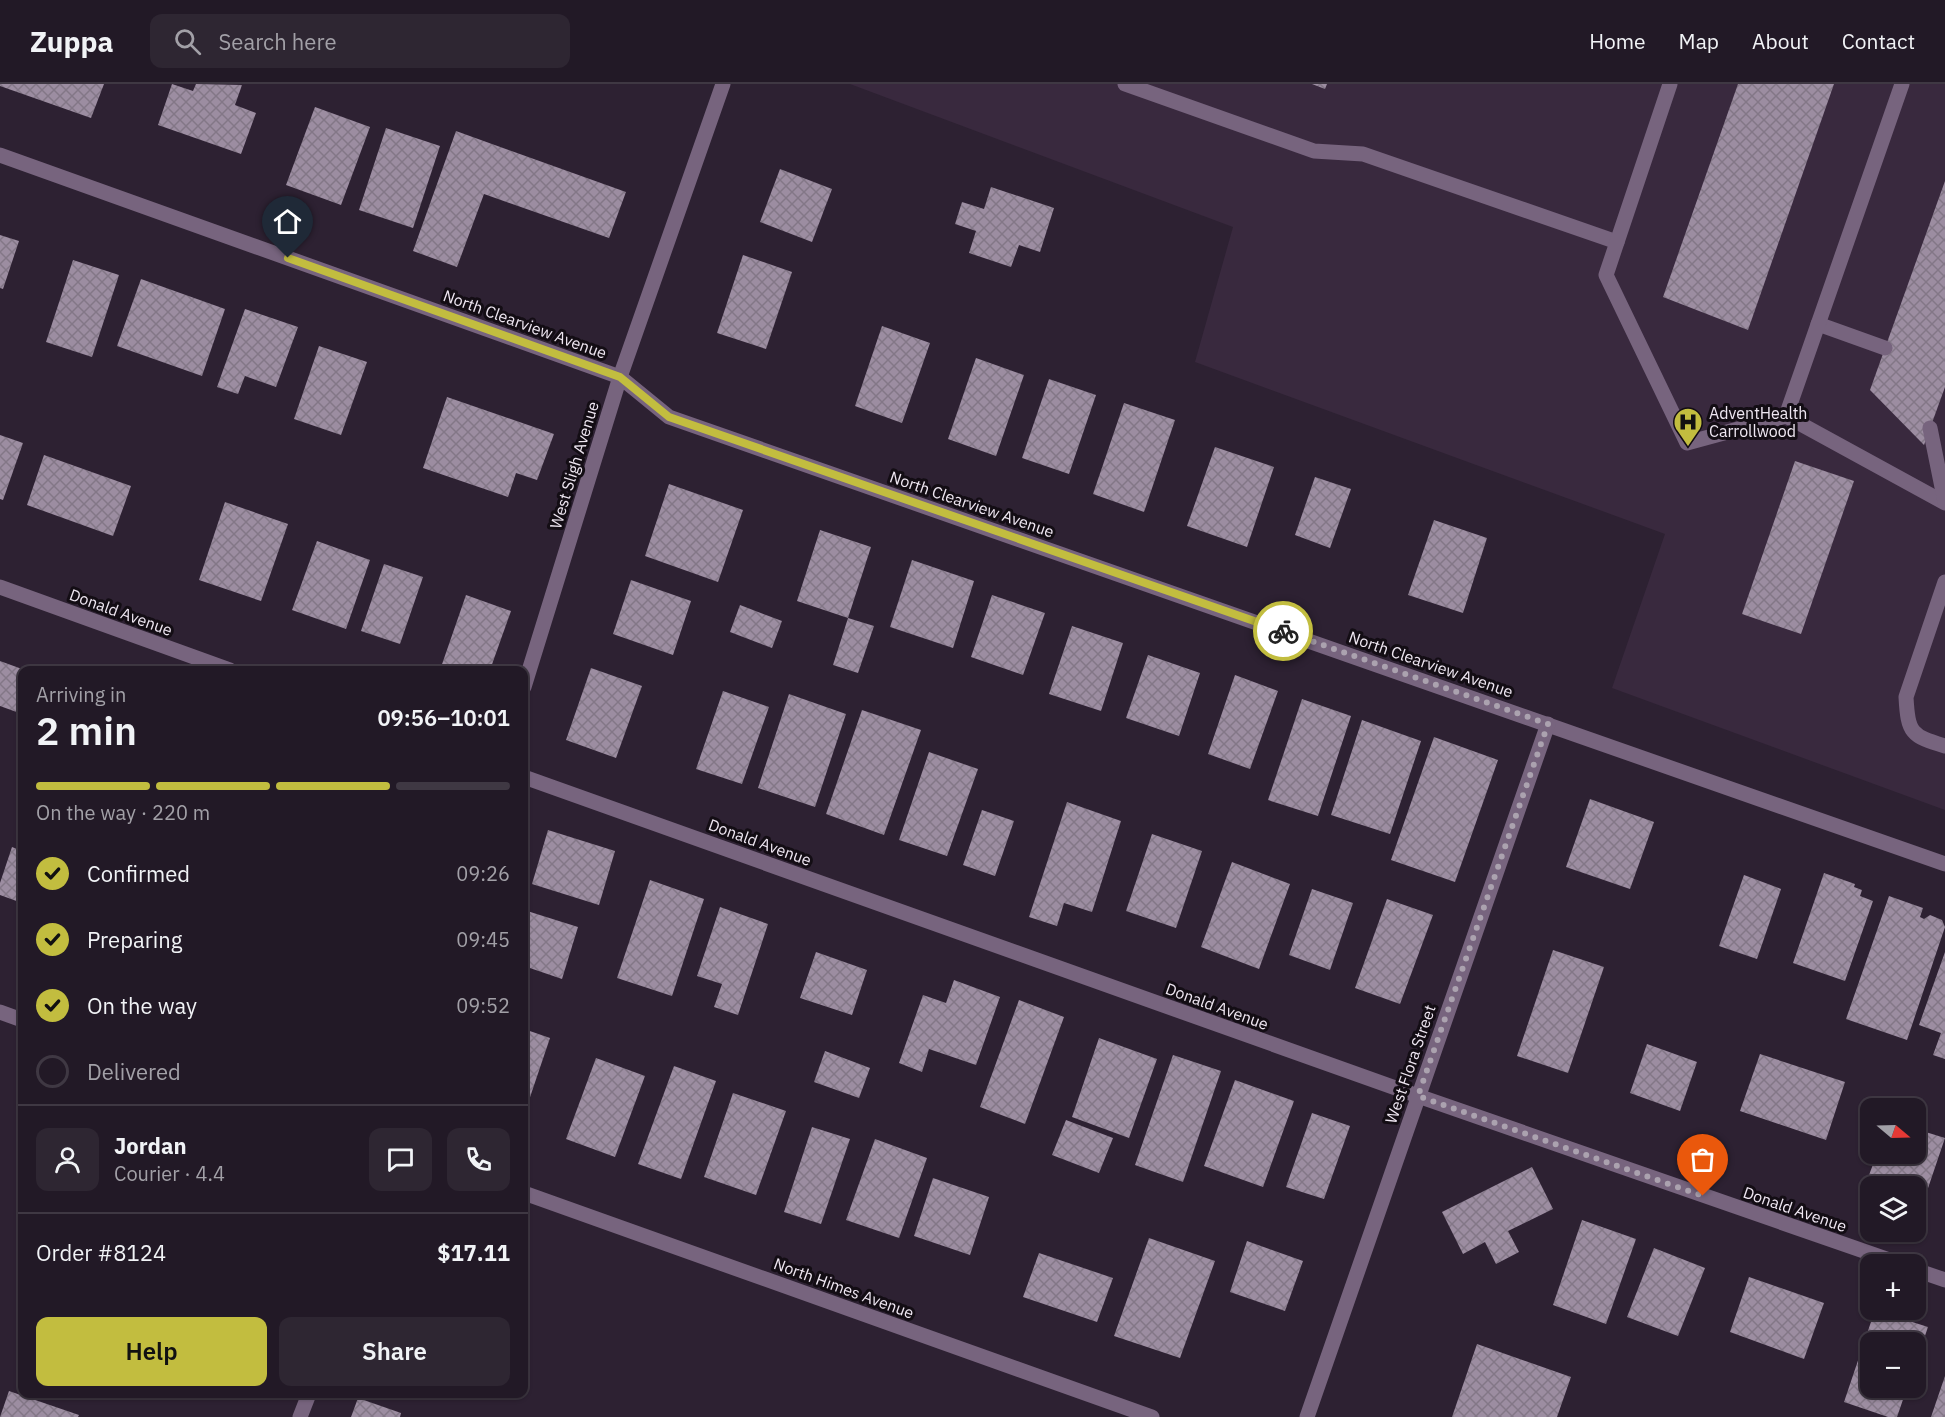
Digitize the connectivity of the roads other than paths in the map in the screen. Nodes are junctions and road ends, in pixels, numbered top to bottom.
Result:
1 (723, 84) edge
2 (1125, 84) edge
3 (1670, 84) edge
4 (1902, 84) edge
5 (0, 155) edge
6 (1617, 242) junction
7 (1818, 324) junction
8 (1885, 348) dead end
9 (620, 377) junction
10 (1786, 416) junction
11 (1930, 428) dead end
12 (1945, 502) edge
13 (1945, 582) edge
14 (0, 587) edge
15 (219, 666) edge
16 (528, 674) edge
17 (1548, 724) junction
18 (1945, 746) edge
19 (528, 778) edge
20 (1945, 864) edge
21 (0, 1012) edge
22 (18, 1019) edge
23 (1418, 1096) junction
24 (528, 1194) edge
25 (1871, 1254) edge
26 (1926, 1273) edge
27 (1945, 1280) edge
28 (307, 1398) edge
29 (300, 1417) edge
30 (1152, 1417) edge
31 (1307, 1417) edge

1 - 9 street, West Sligh Avenue
2 - 6 street
3 - 6 street
4 - 7 street
5 - 9 street, North Clearview Avenue
6 - 10 street
7 - 8 street
7 - 10 street
9 - 16 street, West Sligh Avenue
9 - 17 street, North Clearview Avenue
10 - 12 street
11 - 12 street
13 - 18 street
14 - 15 street, Donald Avenue
17 - 20 street, North Clearview Avenue
17 - 23 street, West Flora Street
19 - 23 street, Donald Avenue
21 - 22 street
23 - 25 street, Donald Avenue
23 - 31 street, West Flora Street
24 - 30 street, North Himes Avenue
26 - 27 street
28 - 29 street

